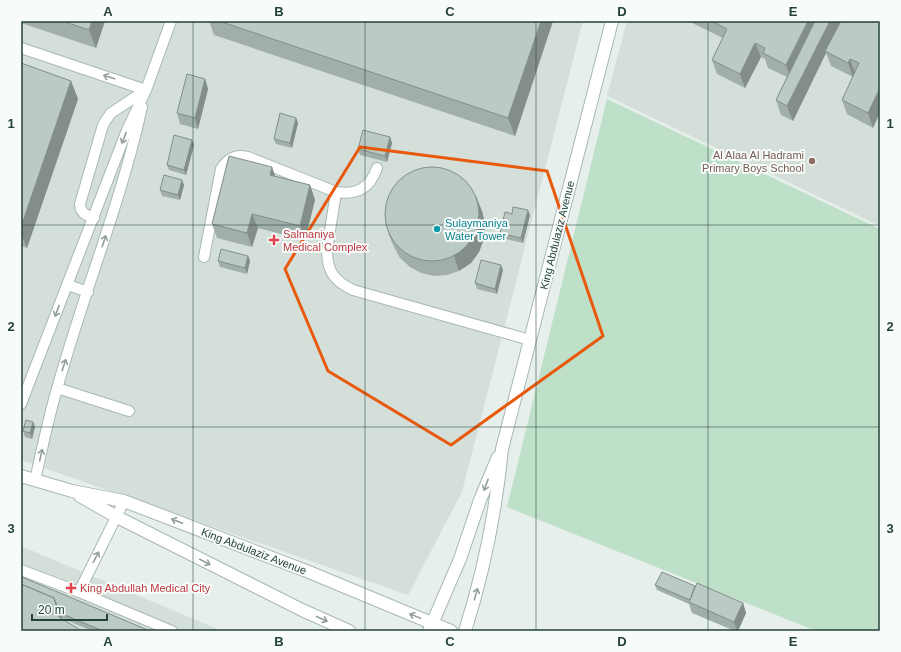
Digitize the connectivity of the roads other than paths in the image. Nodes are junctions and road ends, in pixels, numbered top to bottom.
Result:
1 (171, 21) edge
2 (612, 21) edge
3 (21, 48) edge
4 (146, 90) junction
5 (377, 168) dead end
6 (336, 192) junction
7 (94, 218) junction
8 (204, 257) dead end
9 (68, 285) junction
10 (88, 292) junction
11 (530, 340) junction
12 (57, 388) junction
13 (21, 404) edge
14 (129, 411) dead end
15 (502, 449) junction
16 (21, 476) edge
17 (35, 480) junction
18 (72, 491) junction
19 (124, 501) junction
20 (116, 517) junction
21 (21, 570) edge
22 (79, 592) junction
23 (431, 627) edge
24 (172, 631) edge
25 (349, 631) edge
26 (451, 631) edge
27 (465, 631) edge

1 - 4 lane
2 - 11 street, King Abdulaziz Avenue
4 -> 3 lane
4 -> 7 lane
4 - 7 lane
10 -> 4 lane
5 - 6 lane
6 - 8 lane
6 - 11 lane
7 - 9 lane
9 - 10 lane
9 -> 13 lane
12 -> 10 lane
11 - 15 street, King Abdulaziz Avenue
12 - 14 lane
17 -> 12 lane
15 -> 23 street, King Abdulaziz Avenue
27 -> 15 street, King Abdulaziz Avenue
16 - 17 street, King Abdulaziz Avenue
17 - 18 street, King Abdulaziz Avenue
18 - 19 street, King Abdulaziz Avenue
18 - 20 street, King Abdulaziz Avenue
19 - 20 lane
23 -> 19 street, King Abdulaziz Avenue
22 -> 20 lane
20 -> 25 street, King Abdulaziz Avenue
21 - 22 lane
22 - 24 lane
23 - 26 street, King Abdulaziz Avenue

